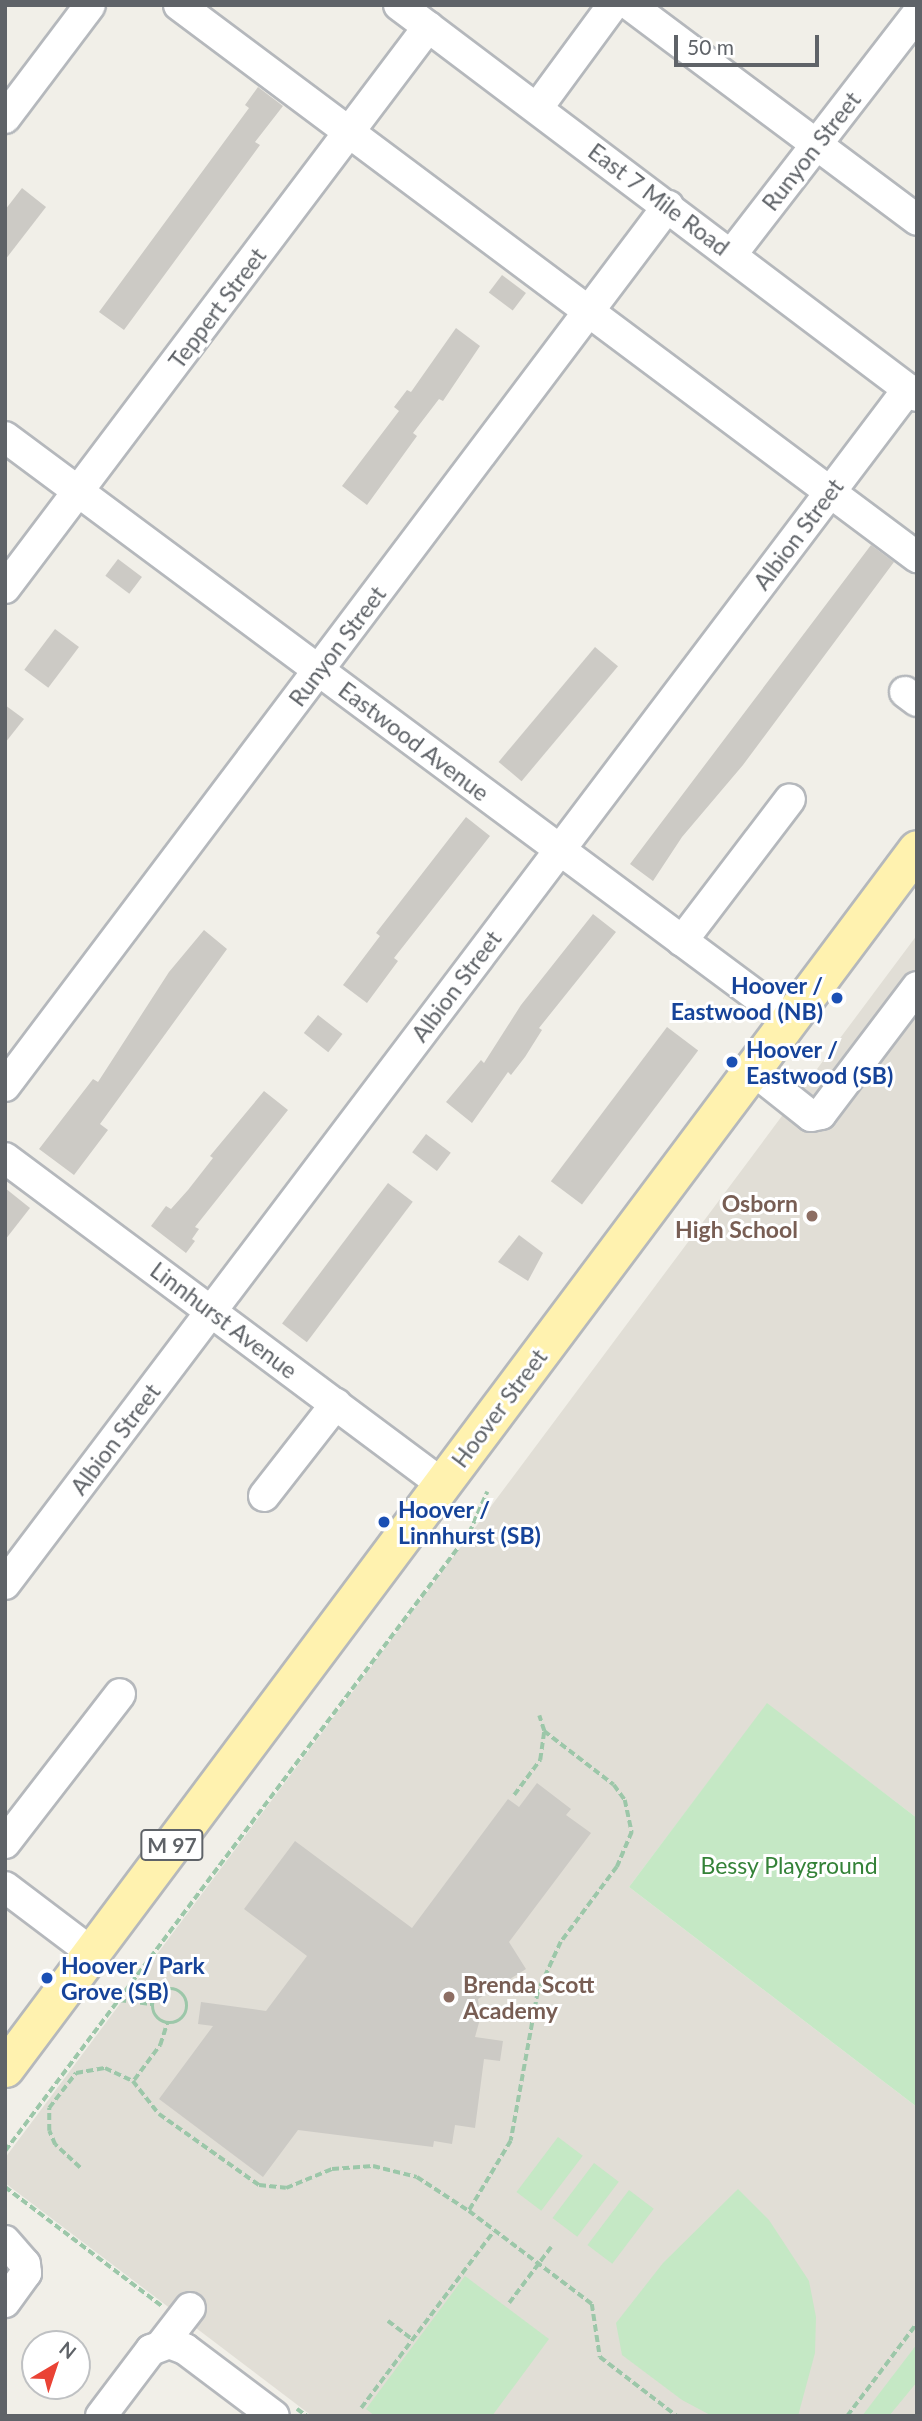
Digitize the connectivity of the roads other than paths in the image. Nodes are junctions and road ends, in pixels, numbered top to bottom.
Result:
1 (90, 5) edge
2 (179, 5) edge
3 (399, 5) edge
4 (613, 5) edge
5 (630, 5) edge
6 (917, 15) edge
7 (428, 27) junction
8 (538, 107) junction
9 (5, 118) edge
10 (349, 131) junction
11 (816, 145) junction
12 (668, 206) junction
13 (917, 220) edge
14 (731, 255) junction
15 (588, 312) junction
16 (912, 392) edge
17 (5, 437) edge
18 (79, 491) junction
19 (831, 491) junction
20 (917, 557) edge
21 (5, 588) edge
22 (318, 670) junction
23 (790, 799) dead end
24 (559, 850) junction
25 (915, 854) edge
26 (682, 941) junction
27 (917, 987) edge
28 (789, 1020) junction
29 (752, 1070) junction
30 (5, 1086) edge
31 (5, 1158) edge
32 (212, 1311) junction
33 (336, 1404) junction
34 (442, 1484) junction
35 (264, 1496) dead end
36 (5, 1584) edge
37 (120, 1694) dead end
38 (5, 1843) edge
39 (5, 1887) edge
40 (91, 1952) junction
41 (5, 2068) edge
42 (5, 2241) edge
43 (5, 2302) edge
44 (280, 2408) edge
45 (101, 2416) edge

1 - 9 street
2 - 10 street
3 - 7 street, East 7 Mile Road
4 - 8 street
5 - 11 street
6 - 11 street, Runyon Street
7 - 8 street, East 7 Mile Road
7 - 10 street, Teppert Street
8 - 12 street, East 7 Mile Road
10 - 15 street
10 - 18 street, Teppert Street
11 - 13 street
11 - 14 street, Runyon Street
12 - 14 street, East 7 Mile Road
12 - 15 street, Runyon Street
14 - 16 street, East 7 Mile Road
15 - 19 street
15 - 22 street, Runyon Street
16 - 19 street, Albion Street
17 - 18 street, Eastwood Avenue
18 - 21 street, Teppert Street
18 - 22 street, Eastwood Avenue
19 - 20 street
19 - 24 street, Albion Street
22 - 24 street, Eastwood Avenue
22 - 30 street, Runyon Street
23 - 26 street
24 - 26 street, Eastwood Avenue
24 - 32 street, Albion Street
25 - 28 main road, Hoover Street / M 97
26 - 28 street, Eastwood Avenue
27 - 29 street
28 - 29 main road, Hoover Street / M 97
29 - 34 main road, Hoover Street / M 97
31 - 32 street, Linnhurst Avenue
32 - 33 street, Linnhurst Avenue
32 - 36 street, Albion Street
33 - 34 street, Linnhurst Avenue
33 - 35 street
34 - 40 main road, Hoover Street / M 97
37 - 38 street
39 - 40 street
40 - 41 main road, Hoover Street / M 97
42 - 43 street
44 - 45 street

